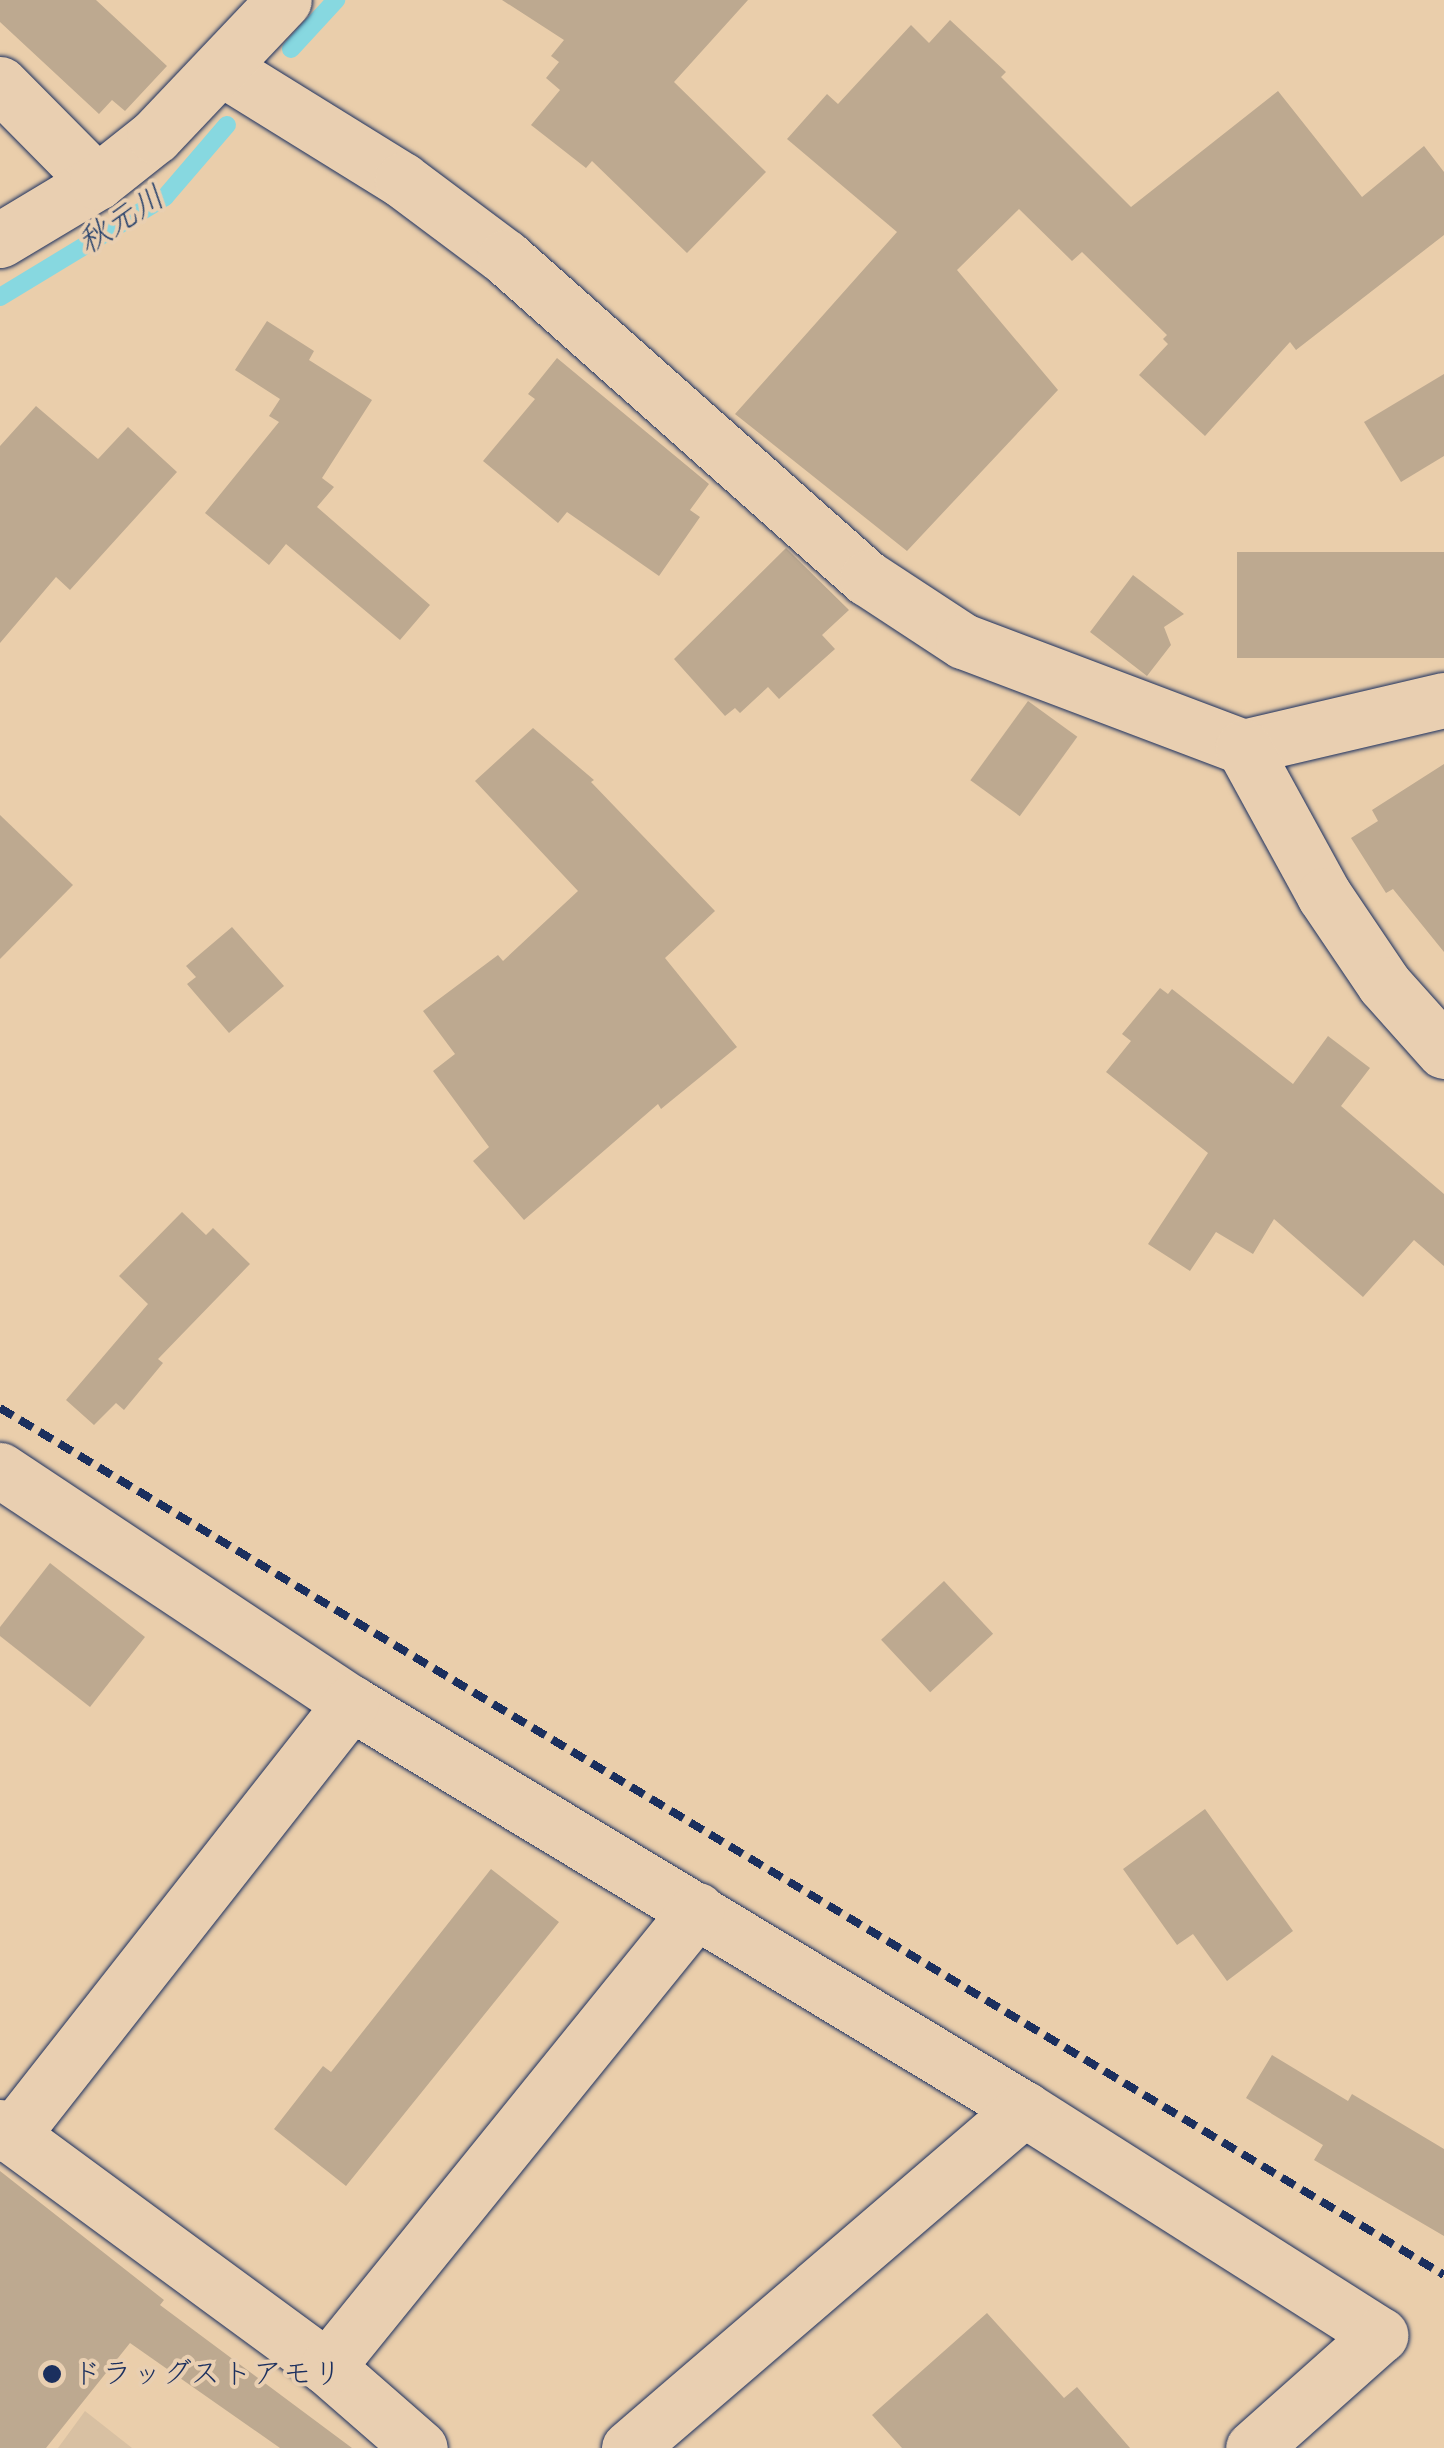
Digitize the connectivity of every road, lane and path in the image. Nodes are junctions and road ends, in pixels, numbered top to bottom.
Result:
1 (284, 0) edge
2 (223, 69) junction
3 (0, 84) edge
4 (98, 182) junction
5 (0, 240) edge
6 (1444, 700) edge
7 (1243, 747) junction
8 (1444, 1052) edge
9 (2, 1474) edge
10 (352, 1703) junction
11 (697, 1910) junction
12 (1024, 2109) junction
13 (5, 2131) edge
14 (327, 2367) junction
15 (420, 2448) edge
16 (630, 2448) edge
17 (1253, 2448) edge

1 - 2 street
2 - 4 street
2 - 7 street
3 - 4 street
4 - 5 street
6 - 7 street
7 - 8 street
9 - 10 street
10 - 11 street
10 - 13 street
11 - 12 street
11 - 14 street
12 - 16 street
12 - 17 street
13 - 14 street
14 - 15 street

